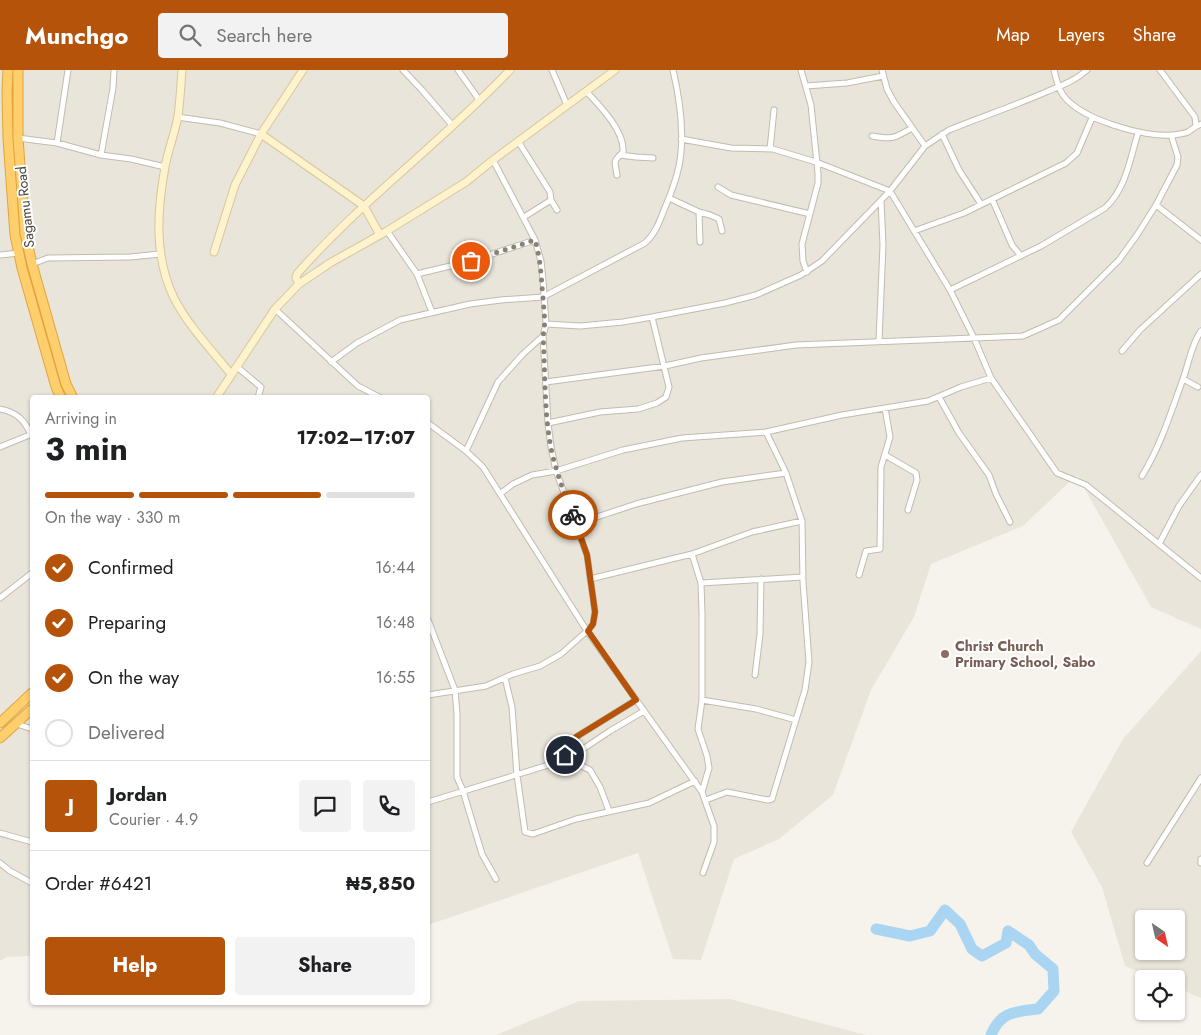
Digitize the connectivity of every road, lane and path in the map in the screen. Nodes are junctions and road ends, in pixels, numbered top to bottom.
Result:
1 (8, 70) edge
2 (18, 70) edge
3 (68, 70) edge
4 (114, 70) edge
5 (182, 70) edge
6 (303, 70) edge
7 (402, 70) edge
8 (458, 70) edge
9 (510, 70) edge
10 (552, 70) edge
11 (615, 70) edge
12 (672, 70) edge
13 (801, 70) edge
14 (1054, 70) edge
15 (1087, 70) edge
16 (1160, 70) edge
17 (882, 73) edge
18 (806, 86) junction
19 (1058, 87) junction
20 (586, 90) junction
21 (480, 101) junction
22 (567, 105) junction
23 (774, 110) dead end
24 (178, 116) junction
25 (1092, 118) junction
26 (452, 125) junction
27 (1199, 125) edge
28 (912, 128) junction
29 (1138, 133) junction
30 (261, 134) junction
31 (942, 134) junction
32 (1171, 135) junction
33 (872, 136) dead end
34 (18, 138) junction
35 (681, 139) junction
36 (518, 141) junction
37 (57, 143) junction
38 (925, 146) junction
39 (770, 148) junction
40 (620, 154) junction
41 (101, 155) junction
42 (653, 158) dead end
43 (493, 160) junction
44 (816, 162) junction
45 (165, 167) junction
46 (617, 175) dead end
47 (718, 186) dead end
48 (890, 191) junction
49 (669, 198) junction
50 (992, 199) junction
51 (550, 200) junction
52 (881, 201) junction
53 (981, 204) junction
54 (1156, 205) junction
55 (364, 206) junction
56 (558, 210) dead end
57 (699, 212) junction
58 (810, 214) junction
59 (524, 217) junction
60 (914, 230) junction
61 (722, 231) dead end
62 (383, 233) junction
63 (535, 240) junction
64 (1201, 240) edge
65 (700, 242) dead end
66 (214, 252) dead end
67 (19, 253) junction
68 (160, 254) junction
69 (0, 255) edge
70 (1021, 256) junction
71 (32, 264) junction
72 (806, 272) junction
73 (417, 274) junction
74 (1201, 274) edge
75 (299, 284) junction
76 (950, 290) junction
77 (543, 297) junction
78 (275, 309) junction
79 (432, 312) junction
80 (652, 317) junction
81 (546, 324) junction
82 (1201, 331) edge
83 (543, 336) junction
84 (974, 338) junction
85 (879, 341) junction
86 (1122, 351) dead end
87 (331, 362) junction
88 (665, 366) junction
89 (237, 367) junction
90 (231, 374) junction
91 (992, 378) junction
92 (1183, 378) junction
93 (546, 382) junction
94 (1198, 386) dead end
95 (60, 395) edge
96 (72, 395) edge
97 (218, 395) edge
98 (259, 395) edge
99 (374, 395) edge
100 (938, 397) junction
101 (885, 408) junction
102 (0, 409) edge
103 (548, 423) junction
104 (430, 424) edge
105 (30, 430) edge
106 (766, 432) junction
107 (30, 435) edge
108 (0, 447) edge
109 (466, 451) junction
110 (884, 455) junction
111 (556, 471) junction
112 (786, 473) junction
113 (1201, 475) edge
114 (1142, 476) dead end
115 (501, 493) junction
116 (908, 510) dead end
117 (802, 521) junction
118 (1010, 522) dead end
119 (576, 524) junction
120 (1159, 544) junction
121 (692, 554) junction
122 (860, 574) dead end
123 (30, 575) edge
124 (803, 577) junction
125 (1201, 578) edge
126 (590, 579) junction
127 (761, 579) junction
128 (701, 583) junction
129 (0, 598) edge
130 (430, 625) edge
131 (588, 631) junction
132 (755, 675) dead end
133 (505, 678) junction
134 (455, 690) junction
135 (30, 695) edge
136 (430, 695) edge
137 (636, 700) junction
138 (702, 700) junction
139 (644, 711) junction
140 (30, 712) edge
141 (796, 720) junction
142 (0, 723) edge
143 (17, 724) junction
144 (30, 728) edge
145 (0, 738) edge
146 (568, 759) junction
147 (558, 762) junction
148 (517, 775) junction
149 (1201, 778) edge
150 (695, 781) junction
151 (463, 791) junction
152 (702, 792) junction
153 (706, 800) junction
154 (430, 801) edge
155 (609, 811) junction
156 (0, 833) edge
157 (30, 840) edge
158 (1201, 859) edge
159 (1147, 862) dead end
160 (0, 863) edge
161 (1201, 863) edge
162 (703, 873) dead end
163 (496, 879) dead end
164 (30, 882) edge

1 - 67 highway, Sagamu Road
2 - 34 highway, Sagamu Road
3 - 37 street
4 - 41 street
5 - 24 street
6 - 30 street
7 - 26 street
8 - 21 street
9 - 21 street
10 - 22 street
11 - 20 street
12 - 35 street
13 - 18 street
14 - 19 street
15 - 19 street
16 - 27 street
17 - 18 street
17 - 28 street
18 - 44 street
19 - 25 street
19 - 31 street
20 - 22 street
20 - 40 street
21 - 26 street
22 - 36 street
23 - 39 street
24 - 30 street
24 - 45 street
25 - 29 street
25 - 50 street
26 - 55 street
27 - 32 street
28 - 33 street
28 - 38 street
29 - 32 street
29 - 70 street
30 - 55 street
30 - 66 street
31 - 38 street
31 - 53 street
32 - 54 street
34 - 37 street
34 - 71 highway, Sagamu Road
35 - 39 street
35 - 49 street
36 - 43 street
36 - 51 street
37 - 41 street
38 - 48 street
39 - 44 street
40 - 42 street
40 - 46 street
41 - 45 street
43 - 59 street
43 - 62 street
44 - 48 street
44 - 58 street
45 - 68 street
47 - 58 street
48 - 52 street
48 - 60 street
49 - 57 street
49 - 77 street
50 - 53 street
50 - 70 street
51 - 56 street
51 - 59 street
52 - 72 street
52 - 85 street
53 - 60 street
54 - 64 street
54 - 84 street
55 - 62 street
55 - 75 street
57 - 61 street
57 - 65 street
58 - 72 street
59 - 63 street
60 - 76 street
62 - 73 street
62 - 75 street
63 - 73 street
63 - 77 street
67 - 69 street
67 - 95 highway, Sagamu Road
68 - 71 street
68 - 90 street
70 - 76 street
71 - 96 highway, Sagamu Road
72 - 80 street
73 - 79 street
74 - 86 street
75 - 78 street
76 - 84 street
77 - 79 street
77 - 81 street
78 - 87 street
78 - 89 street
79 - 87 street
80 - 81 street
80 - 88 street
81 - 83 street
82 - 92 street
83 - 93 street
83 - 109 street
84 - 85 street
84 - 91 street
85 - 88 street
87 - 99 street
88 - 93 street
88 - 103 street
89 - 90 street
89 - 98 street
90 - 97 street
91 - 100 street
91 - 120 street
92 - 94 street
92 - 114 street
93 - 103 street
100 - 101 street
100 - 118 street
101 - 106 street
101 - 110 street
102 - 105 street
103 - 111 street
104 - 109 street
106 - 111 street
106 - 112 street
107 - 108 street
109 - 115 street
110 - 116 street
110 - 122 street
111 - 115 street
111 - 119 street
112 - 117 street
112 - 119 street
113 - 120 street
115 - 131 street
117 - 121 street
117 - 124 street
119 - 126 street
120 - 125 street
121 - 126 street
121 - 128 street
123 - 129 street
124 - 127 street
124 - 141 street
126 - 131 street
127 - 128 street
127 - 132 street
128 - 138 street
130 - 134 street
131 - 133 street
131 - 137 street
133 - 134 street
133 - 148 street
134 - 136 street
134 - 151 street
135 - 142 highway
137 - 139 street
137 - 147 street
138 - 141 street
138 - 152 street
139 - 146 street
139 - 150 street
140 - 143 highway
141 - 153 street
143 - 144 street
143 - 145 highway
146 - 147 street
146 - 155 street
147 - 148 street
148 - 151 street
148 - 155 street
149 - 159 street
150 - 152 street
150 - 155 street
151 - 154 street
151 - 163 street
152 - 153 street
153 - 162 street
156 - 157 street
158 - 161 street
160 - 164 street

